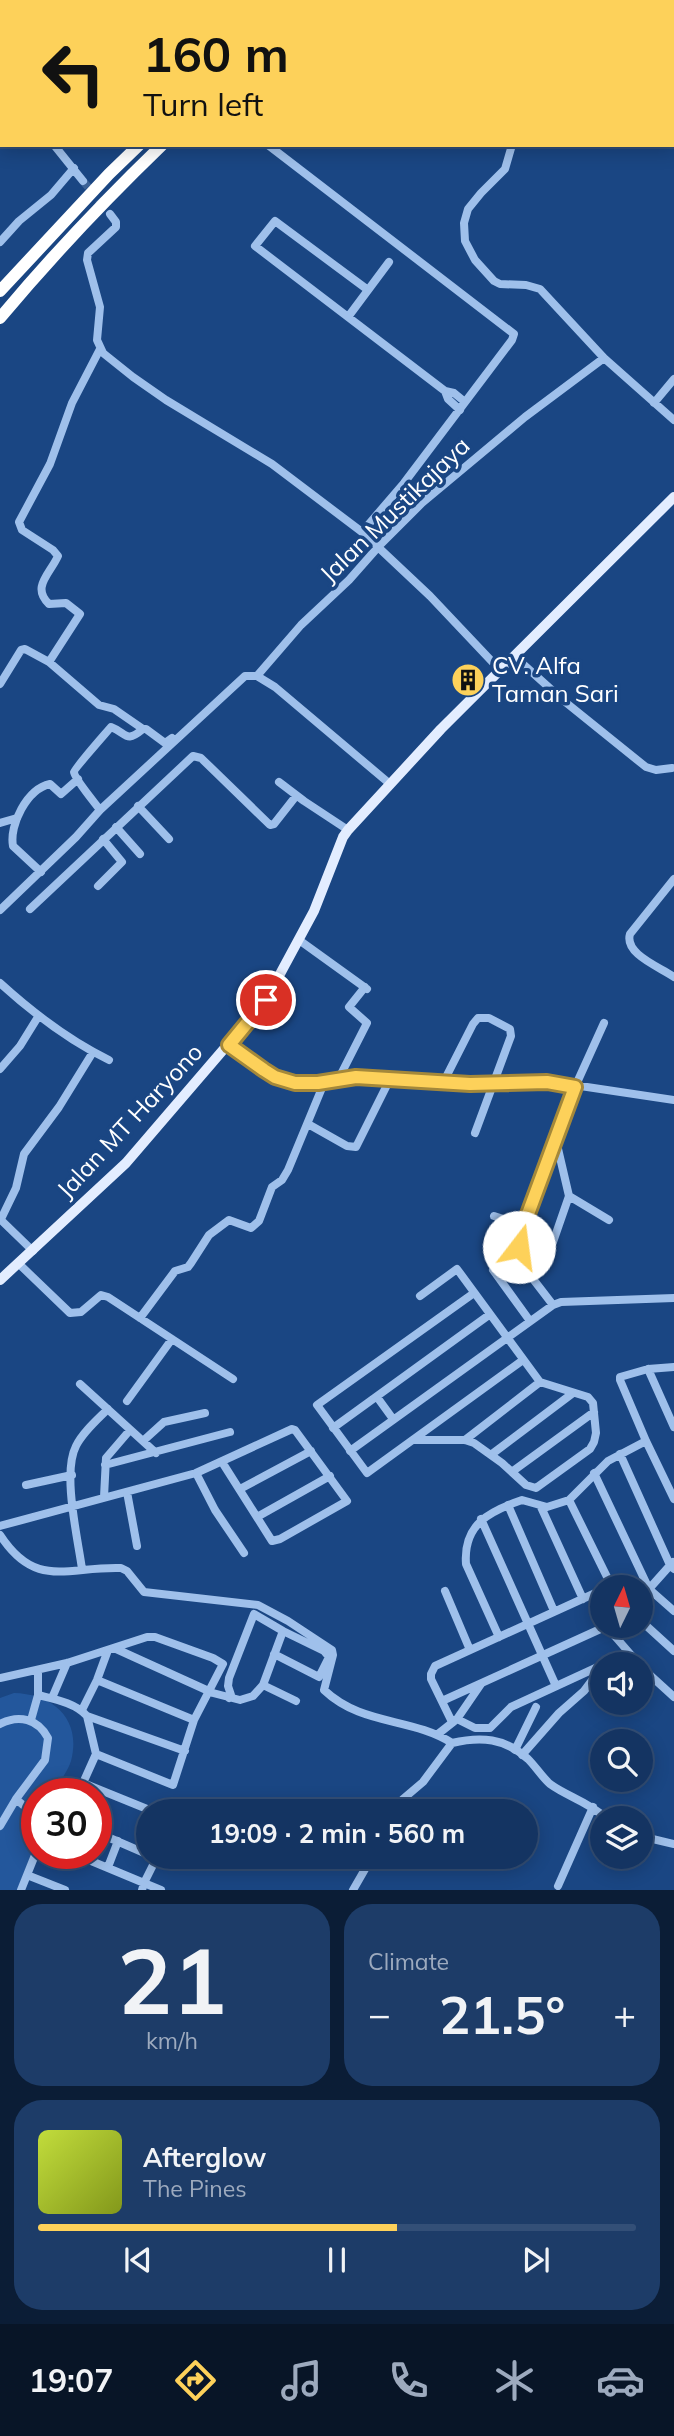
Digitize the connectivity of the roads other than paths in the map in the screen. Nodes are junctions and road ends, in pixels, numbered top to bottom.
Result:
1 (56, 147) edge
2 (137, 147) edge
3 (160, 147) edge
4 (271, 147) edge
5 (511, 147) edge
6 (74, 167) junction
7 (83, 181) tunnel mouth
8 (110, 214) dead end
9 (0, 242) edge
10 (389, 262) dead end
11 (368, 290) junction
12 (0, 291) edge
13 (348, 317) junction
14 (0, 318) edge
15 (100, 349) junction
16 (604, 358) junction
17 (674, 379) edge
18 (654, 403) junction
19 (463, 406) junction
20 (674, 420) edge
21 (674, 497) edge
22 (362, 532) junction
23 (379, 546) junction
24 (514, 656) junction
25 (49, 662) junction
26 (500, 670) junction
27 (254, 675) junction
28 (0, 684) edge
29 (143, 729) junction
30 (672, 768) dead end
31 (78, 779) junction
32 (279, 782) dead end
33 (390, 784) junction
34 (296, 796) junction
35 (138, 806) junction
36 (100, 810) junction
37 (17, 818) junction
38 (0, 823) edge
39 (116, 827) junction
40 (348, 830) junction
41 (103, 839) junction
42 (169, 839) dead end
43 (140, 854) dead end
44 (41, 872) junction
45 (674, 879) edge
46 (98, 886) dead end
47 (30, 909) dead end
48 (0, 910) edge
49 (299, 940) junction
50 (674, 977) edge
51 (0, 982) edge
52 (38, 1017) junction
53 (604, 1023) dead end
54 (229, 1045) junction
55 (93, 1052) junction
56 (109, 1060) dead end
57 (0, 1069) edge
58 (390, 1079) junction
59 (338, 1080) junction
60 (324, 1083) junction
61 (443, 1083) junction
62 (493, 1084) junction
63 (575, 1087) junction
64 (674, 1100) edge
65 (308, 1124) junction
66 (475, 1133) dead end
67 (555, 1136) junction
68 (569, 1196) junction
69 (494, 1216) dead end
70 (1, 1219) edge
71 (609, 1220) dead end
72 (524, 1226) junction
73 (33, 1251) junction
74 (19, 1263) junction
75 (493, 1270) dead end
76 (533, 1279) dead end
77 (0, 1280) edge
78 (474, 1293) junction
79 (420, 1296) dead end
80 (674, 1298) edge
81 (553, 1305) junction
82 (489, 1315) junction
83 (140, 1318) junction
84 (530, 1321) junction
85 (506, 1337) junction
86 (172, 1339) junction
87 (523, 1360) junction
88 (674, 1367) edge
89 (648, 1369) junction
90 (233, 1379) dead end
91 (540, 1382) junction
92 (80, 1384) dead end
93 (573, 1392) junction
94 (377, 1397) junction
95 (127, 1401) dead end
96 (108, 1409) junction
97 (594, 1412) junction
98 (205, 1413) dead end
99 (393, 1419) junction
100 (674, 1427) edge
101 (333, 1428) junction
102 (130, 1430) junction
103 (230, 1432) dead end
104 (414, 1440) junction
105 (466, 1440) junction
106 (143, 1441) junction
107 (646, 1441) junction
108 (311, 1451) junction
109 (350, 1451) junction
110 (156, 1453) junction
111 (492, 1454) junction
112 (620, 1454) junction
113 (222, 1462) junction
114 (105, 1465) junction
115 (513, 1471) junction
116 (196, 1473) junction
117 (594, 1473) junction
118 (72, 1475) junction
119 (330, 1476) junction
120 (26, 1485) dead end
121 (240, 1489) junction
122 (127, 1492) junction
123 (104, 1497) junction
124 (674, 1499) edge
125 (569, 1500) junction
126 (508, 1505) junction
127 (73, 1507) junction
128 (541, 1507) junction
129 (257, 1517) junction
130 (481, 1519) junction
131 (0, 1526) edge
132 (0, 1535) edge
133 (137, 1546) dead end
134 (244, 1553) dead end
135 (673, 1565) edge
136 (82, 1569) junction
137 (604, 1575) edge
138 (642, 1575) edge
139 (653, 1585) edge
140 (444, 1591) dead end
141 (653, 1593) edge
142 (590, 1596) edge
143 (583, 1599) junction
144 (554, 1611) junction
145 (674, 1611) edge
146 (527, 1625) junction
147 (283, 1631) junction
148 (653, 1631) edge
149 (590, 1633) edge
150 (499, 1637) junction
151 (111, 1649) junction
152 (470, 1650) junction
153 (674, 1651) edge
154 (274, 1654) junction
155 (541, 1655) junction
156 (67, 1663) junction
157 (38, 1670) junction
158 (590, 1672) edge
159 (653, 1677) edge
160 (0, 1678) edge
161 (97, 1680) junction
162 (590, 1683) edge
163 (481, 1684) junction
164 (263, 1685) junction
165 (556, 1686) junction
166 (218, 1694) junction
167 (38, 1695) junction
168 (674, 1697) edge
169 (52, 1698) junction
170 (442, 1701) junction
171 (296, 1702) dead end
172 (536, 1707) dead end
173 (85, 1713) junction
174 (31, 1720) junction
175 (194, 1720) junction
176 (455, 1720) junction
177 (0, 1724) edge
178 (438, 1734) junction
179 (452, 1743) junction
180 (186, 1751) junction
181 (519, 1752) junction
182 (96, 1754) junction
183 (85, 1778) edge
184 (112, 1795) edge
185 (16, 1799) junction
186 (403, 1799) edge
187 (21, 1803) edge
188 (136, 1805) edge
189 (591, 1806) edge
190 (590, 1814) edge
191 (0, 1826) edge
192 (112, 1839) edge
193 (653, 1839) edge
194 (118, 1841) junction
195 (674, 1844) edge
196 (136, 1849) edge
197 (112, 1857) edge
198 (29, 1869) edge
199 (112, 1869) edge
200 (150, 1869) edge
201 (365, 1869) edge
202 (27, 1875) junction
203 (558, 1885) dead end
204 (143, 1887) edge
205 (21, 1890) edge
206 (65, 1890) edge
207 (161, 1890) edge
208 (353, 1890) edge

1 - 6 street
2 - 12 highway
3 - 14 highway
4 - 19 street
5 - 16 street
6 - 7 street
6 - 9 street
8 - 15 street
10 - 11 street
11 - 13 street
11 - 13 street
13 - 19 street
15 - 22 street
15 - 25 street
16 - 18 street
16 - 23 street, Jalan Mustikajaya
17 - 18 street
18 - 20 street
19 - 22 street
21 - 24 main road, Jalan MT Haryono
22 - 23 street
23 - 26 street
23 - 27 street, Jalan Mustikajaya
24 - 26 main road, Jalan MT Haryono
24 - 30 street
25 - 28 street
25 - 29 street
26 - 33 main road, Jalan MT Haryono
27 - 29 street
27 - 33 street
27 - 36 street
29 - 31 street
31 - 36 street
31 - 37 street
32 - 34 street
33 - 40 main road, Jalan MT Haryono
34 - 35 street
34 - 40 street
35 - 39 street
35 - 42 street
36 - 44 street
37 - 38 street
37 - 44 street
39 - 41 street
39 - 43 street
40 - 49 main road, Jalan MT Haryono
41 - 46 street
41 - 47 street
44 - 48 street
45 - 50 street
49 - 54 main road, Jalan MT Haryono
49 - 59 street
51 - 52 street
52 - 55 street
52 - 57 street
53 - 63 street
54 - 60 street
54 - 73 main road, Jalan MT Haryono
55 - 56 street
55 - 70 street
58 - 59 street
58 - 61 street
58 - 65 street
59 - 60 street
60 - 65 street
61 - 62 street
61 - 62 street
62 - 63 street
62 - 66 street
63 - 64 street
63 - 67 street
65 - 83 street
67 - 68 street
67 - 72 street
68 - 71 street
68 - 72 street
69 - 72 street
70 - 73 street
73 - 74 main road, Jalan MT Haryono
74 - 77 main road, Jalan MT Haryono
74 - 83 street
75 - 84 street
76 - 81 street
78 - 79 street
78 - 82 street
78 - 101 street
80 - 81 street
81 - 84 street
82 - 85 street
82 - 94 street
83 - 86 street
84 - 85 street
85 - 87 street
85 - 99 street
86 - 90 street
86 - 95 street
87 - 91 street
87 - 104 street
88 - 89 street
89 - 100 street
89 - 107 street
91 - 93 street
91 - 105 street
92 - 96 street
93 - 97 street
93 - 111 street
94 - 99 street
94 - 101 street
96 - 102 street
96 - 118 street
97 - 115 street
97 - 115 street
98 - 106 street
99 - 109 street
101 - 109 street
102 - 106 street
102 - 114 street
103 - 110 street
104 - 105 street
104 - 109 street
105 - 111 street
106 - 110 street
107 - 112 street
107 - 124 street
108 - 113 street
108 - 119 street
108 - 121 street
110 - 114 street
111 - 115 street
112 - 117 street
112 - 135 street
113 - 116 street
113 - 121 street
114 - 123 street
116 - 122 street
116 - 134 street
117 - 125 street
117 - 138 street
118 - 120 street
118 - 127 street
119 - 129 street
119 - 129 street
121 - 129 street
122 - 123 street
122 - 133 street
123 - 127 street
125 - 128 street
125 - 137 street
126 - 128 street
126 - 130 street
126 - 144 street
127 - 131 street
127 - 136 street
128 - 143 street
130 - 146 street
130 - 150 street
132 - 136 street
135 - 139 street
136 - 178 street
140 - 152 street
141 - 145 street
142 - 143 street
143 - 144 street
144 - 146 street
146 - 150 street
146 - 155 street
147 - 154 street
147 - 154 street
147 - 166 street
148 - 153 street
149 - 155 street
150 - 152 street
151 - 156 street
151 - 161 street
151 - 166 street
151 - 166 street
152 - 170 street
154 - 164 street
155 - 163 street
155 - 165 street
156 - 157 street
156 - 169 street
157 - 160 street
157 - 167 street
158 - 165 street
159 - 168 street
161 - 173 street
161 - 175 street
162 - 181 street
163 - 170 street
163 - 176 street
164 - 166 street
164 - 171 street
165 - 176 street
166 - 175 street
167 - 169 street
167 - 174 street
169 - 173 street
170 - 176 street
172 - 181 street
173 - 180 street
173 - 182 street
174 - 177 street
174 - 185 street
175 - 180 street
176 - 178 street
178 - 179 street
179 - 181 street
179 - 186 street
180 - 182 street
181 - 189 street
182 - 183 street
184 - 188 street
185 - 187 street
185 - 191 street
190 - 203 street
192 - 194 street
193 - 195 street
194 - 196 street
194 - 197 street
198 - 202 street
199 - 204 street
200 - 204 street
201 - 208 street
202 - 205 street
202 - 206 street
204 - 207 street

